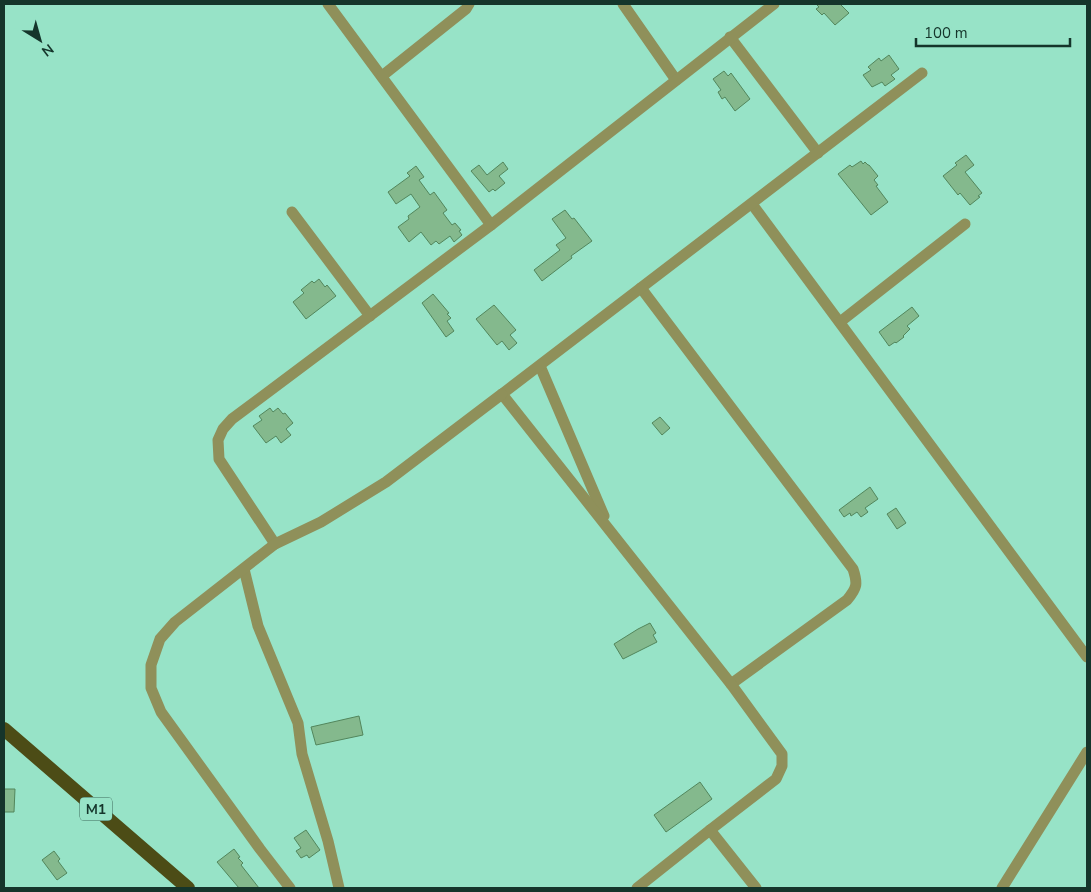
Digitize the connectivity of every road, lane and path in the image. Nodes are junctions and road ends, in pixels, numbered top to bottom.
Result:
1 (328, 4) edge
2 (469, 4) edge
3 (623, 4) edge
4 (774, 4) edge
5 (730, 38) junction
6 (922, 73) dead end
7 (382, 76) junction
8 (676, 80) junction
9 (818, 153) junction
10 (752, 204) junction
11 (292, 212) dead end
12 (965, 224) dead end
13 (491, 225) junction
14 (641, 288) junction
15 (370, 316) junction
16 (840, 322) junction
17 (540, 366) junction
18 (502, 394) junction
19 (611, 531) junction
20 (275, 544) junction
21 (244, 568) junction
22 (1087, 657) edge
23 (731, 684) junction
24 (4, 729) edge
25 (1087, 752) edge
26 (710, 830) junction
27 (188, 888) edge
28 (290, 888) edge
29 (339, 888) edge
30 (637, 888) edge
31 (756, 888) edge
32 (1002, 888) edge

1 - 7 street
2 - 7 street
3 - 8 street
4 - 5 street
5 - 8 street
5 - 9 street
6 - 9 street
7 - 13 street
8 - 13 street
9 - 10 street
10 - 14 street
10 - 16 street
11 - 15 street
12 - 16 street
13 - 15 street
14 - 17 street
14 - 23 street
15 - 20 street
16 - 22 street
17 - 18 street
17 - 19 street
18 - 19 street
18 - 20 street
19 - 23 street
20 - 21 street
21 - 28 street
21 - 29 street
23 - 26 street
24 - 27 highway, M1
25 - 32 street
26 - 30 street
26 - 31 street

